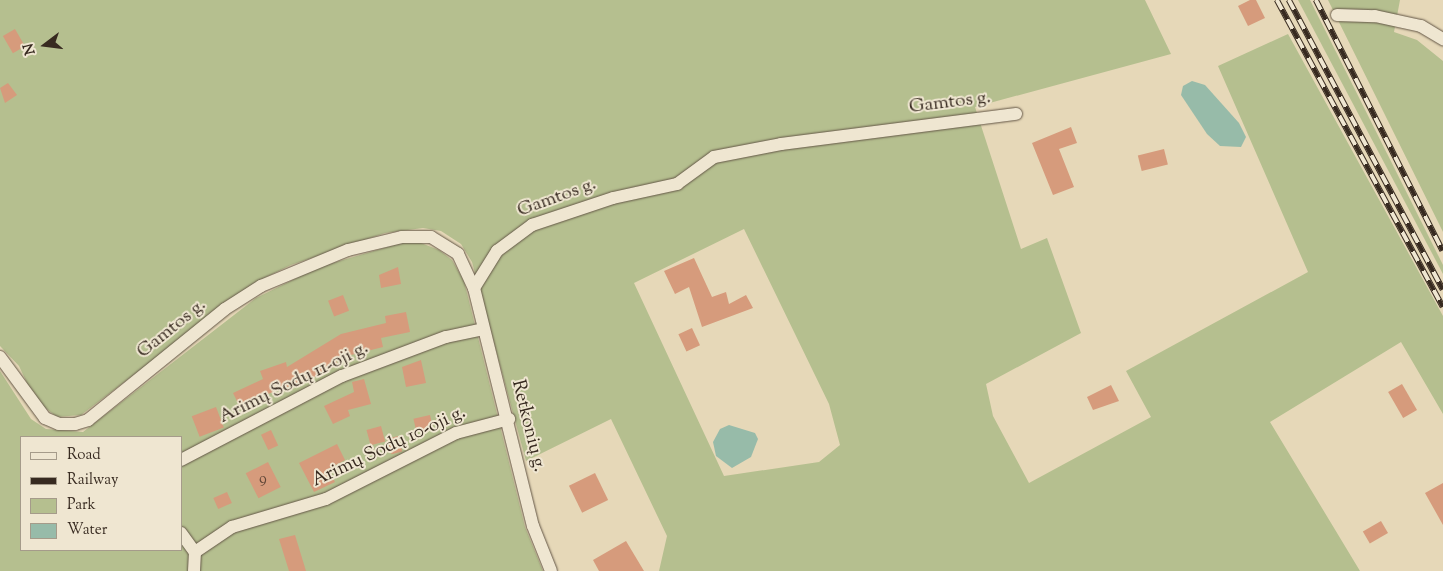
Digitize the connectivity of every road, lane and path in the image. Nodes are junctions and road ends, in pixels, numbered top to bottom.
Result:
1 (1337, 14) dead end
2 (1443, 40) edge
3 (1016, 114) dead end
4 (474, 288) junction
5 (483, 329) junction
6 (0, 357) edge
7 (509, 419) junction
8 (182, 459) edge
9 (182, 534) edge
10 (195, 552) junction
11 (194, 571) edge
12 (551, 571) edge

1 - 2 street
3 - 4 street, Gamtos g.
4 - 5 street, Retkonių g.
4 - 6 street, Gamtos g.
5 - 7 street, Retkonių g.
5 - 8 street, Arimų Sodų 11-oji g.
7 - 10 street, Arimų Sodų 10-oji g.
7 - 12 street, Retkonių g.
9 - 10 street
10 - 11 street

